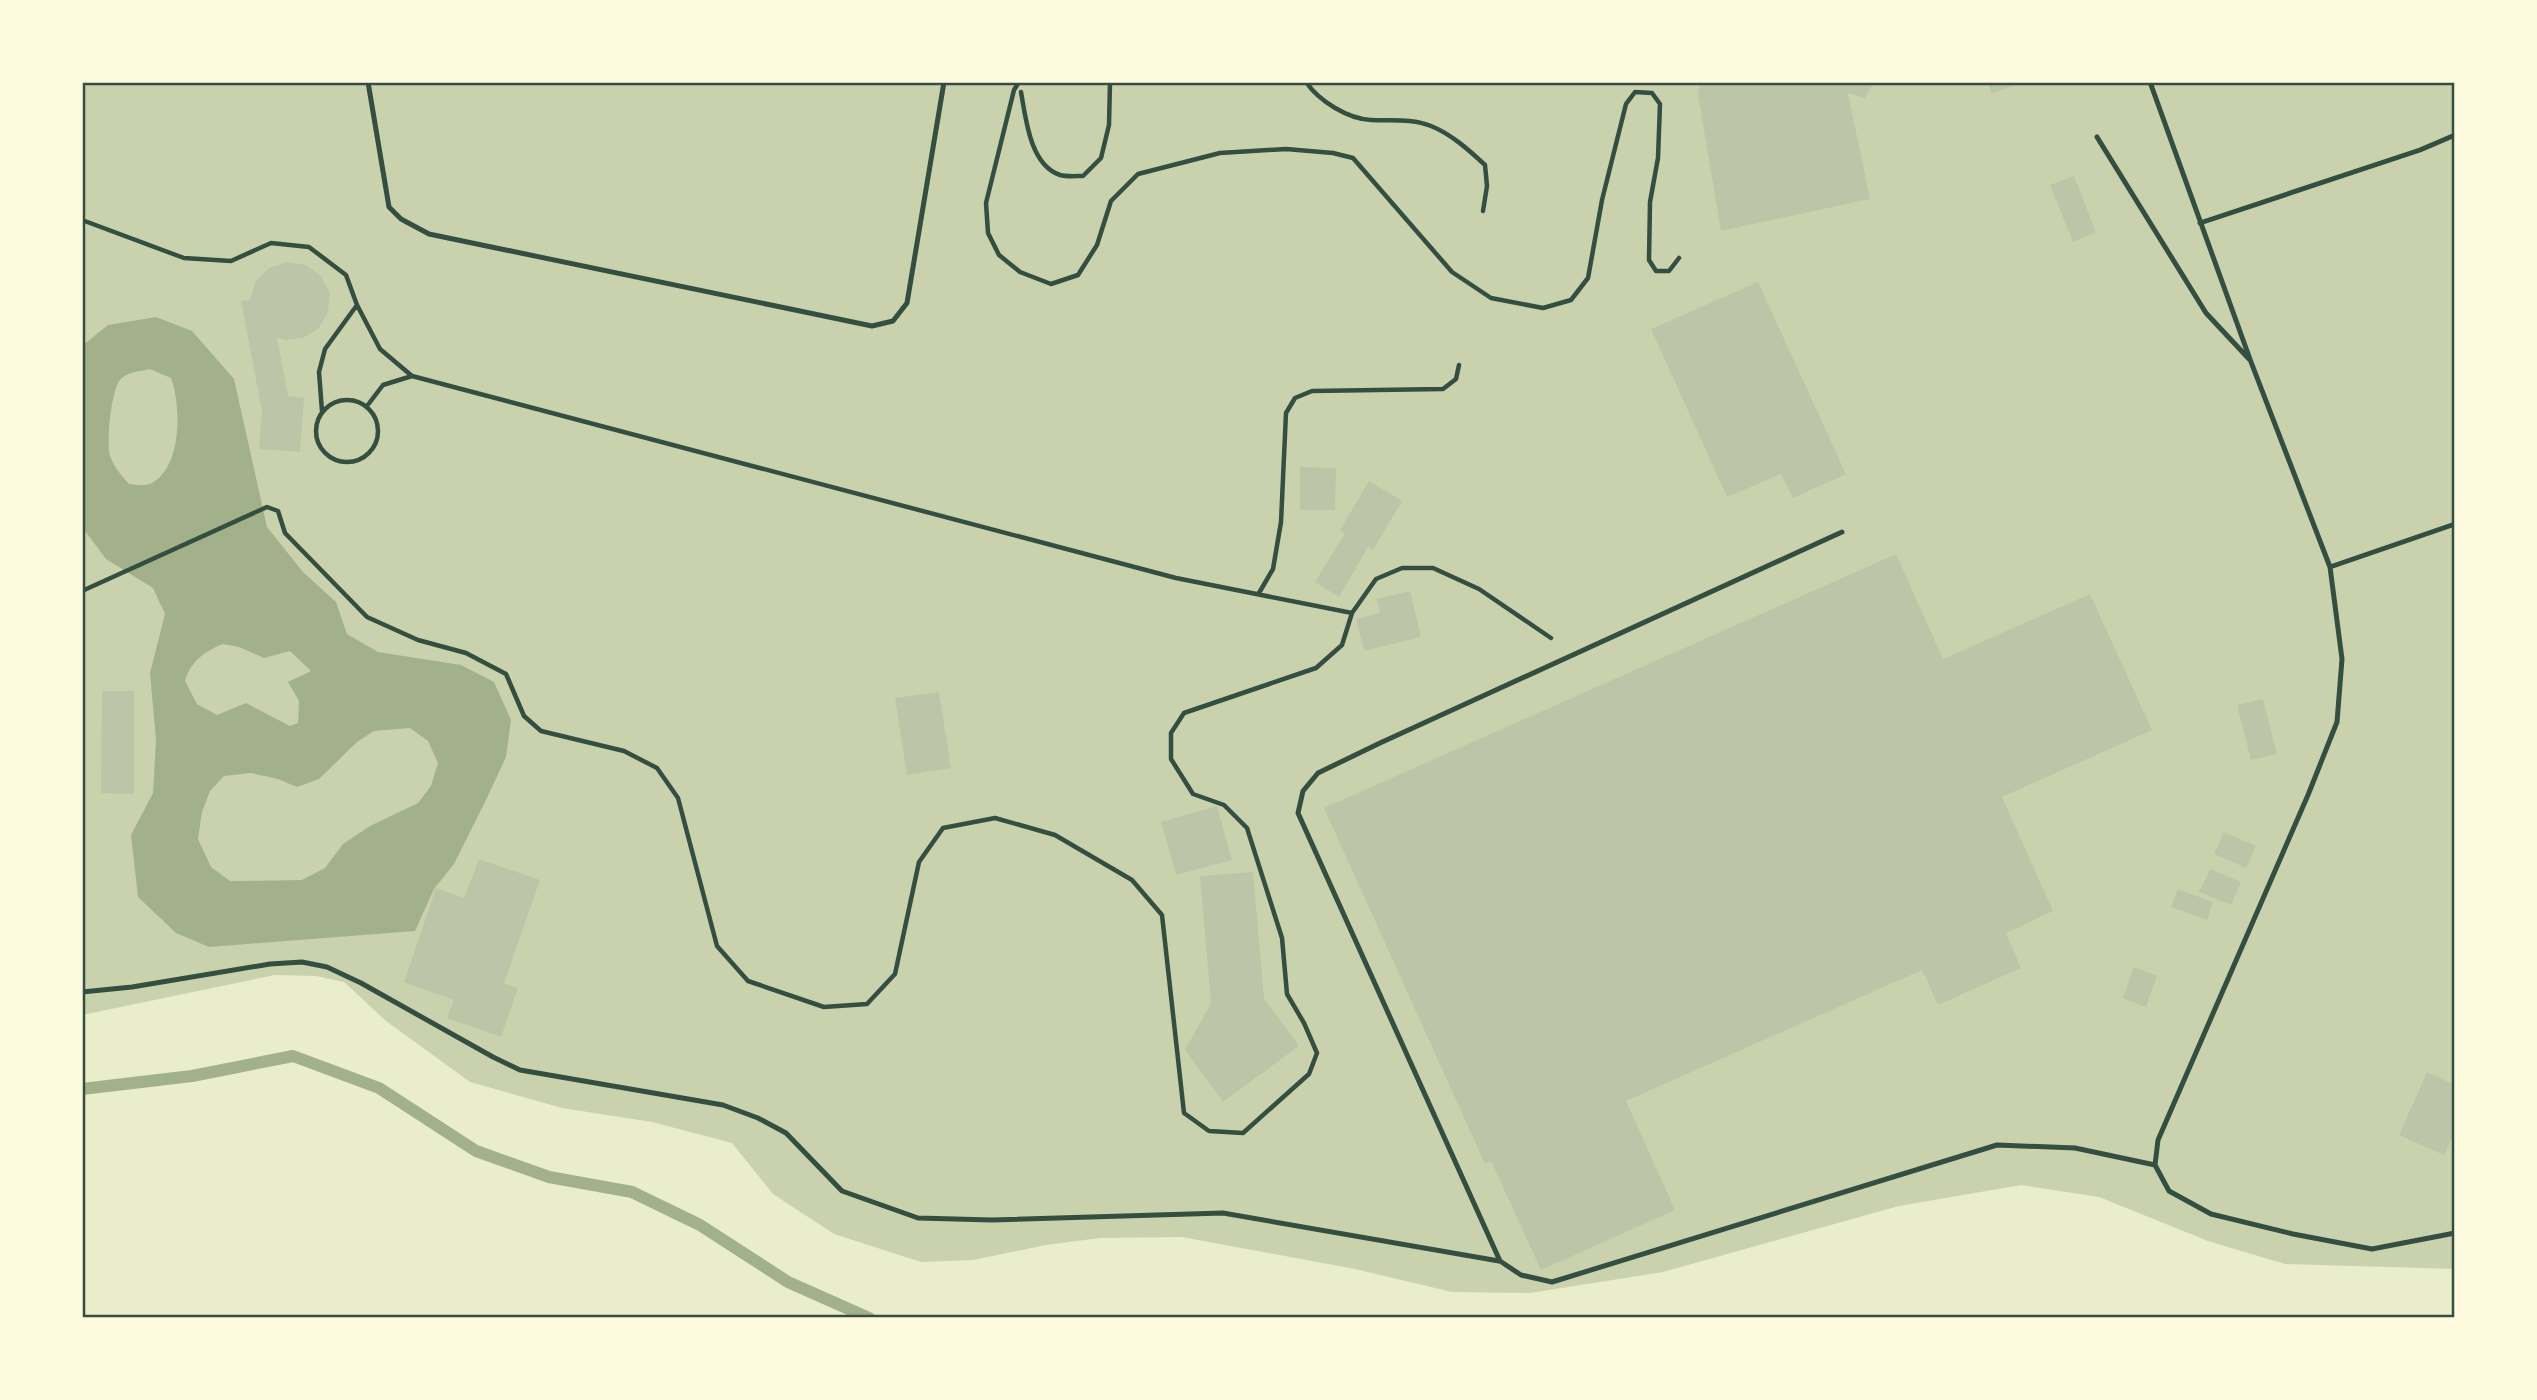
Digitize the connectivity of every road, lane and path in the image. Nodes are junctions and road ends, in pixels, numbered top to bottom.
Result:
1 (368, 82) edge
2 (944, 82) edge
3 (1019, 82) edge
4 (1110, 82) edge
5 (1306, 82) edge
6 (2150, 82) edge
7 (1021, 92) dead end
8 (2455, 135) edge
9 (2097, 137) dead end
10 (1483, 211) dead end
11 (82, 220) edge
12 (2200, 223) junction
13 (1679, 258) dead end
14 (357, 305) junction
15 (2251, 362) junction
16 (1460, 365) dead end
17 (412, 376) junction
18 (367, 406) junction
19 (322, 411) junction
20 (2455, 524) edge
21 (1842, 532) dead end
22 (2330, 567) junction
23 (82, 591) edge
24 (1259, 593) junction
25 (1352, 612) junction
26 (1575, 655) junction
27 (82, 992) edge
28 (2155, 1164) junction
29 (2455, 1233) edge
30 (1500, 1261) junction

1 - 2 lane
3 - 13 path
4 - 7 path
5 - 10 path
6 - 12 lane
8 - 12 lane
9 - 15 lane
11 - 14 path
12 - 15 lane
14 - 17 path
14 - 19 path
15 - 22 lane
16 - 24 path
17 - 18 path
17 - 24 path
18 - 19 path
18 - 19 path
20 - 22 lane
21 - 26 lane
22 - 28 lane
23 - 25 path
24 - 25 path
25 - 26 path
26 - 30 lane
27 - 30 lane
28 - 29 lane
28 - 30 lane

